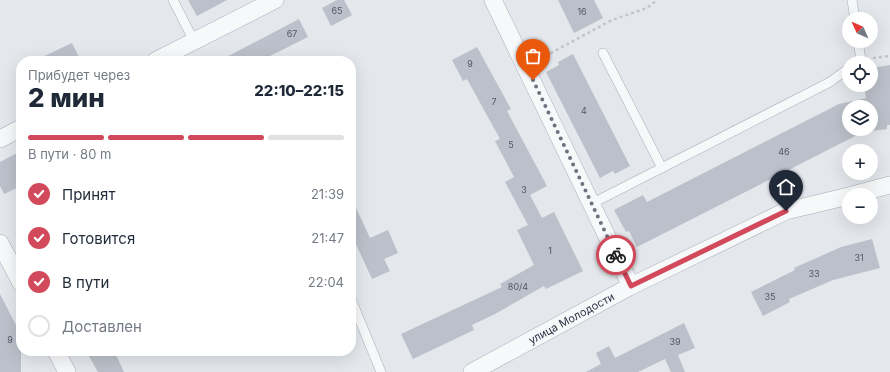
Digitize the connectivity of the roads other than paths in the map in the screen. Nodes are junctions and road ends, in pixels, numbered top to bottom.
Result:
1 (173, 0) edge
2 (275, 0) edge
3 (493, 0) edge
4 (852, 0) edge
5 (854, 12) edge
6 (194, 41) junction
7 (603, 53) dead end
8 (165, 56) edge
9 (842, 73) edge
10 (16, 131) edge
11 (0, 139) edge
12 (662, 168) junction
13 (890, 185) edge
14 (878, 188) edge
15 (842, 197) edge
16 (591, 204) junction
17 (0, 243) edge
18 (16, 273) edge
19 (631, 286) junction
20 (356, 311) edge
21 (59, 356) edge
22 (67, 372) edge
23 (381, 372) edge
24 (472, 372) edge

1 - 6 lane
2 - 6 street
3 - 16 street
4 - 5 lane
6 - 8 street
7 - 12 lane
9 - 12 lane
10 - 11 street
12 - 16 lane
13 - 14 street, улица Молодости
15 - 19 street, улица Молодости
16 - 19 street
17 - 18 street
19 - 24 street, улица Молодости
20 - 23 lane
21 - 22 street

